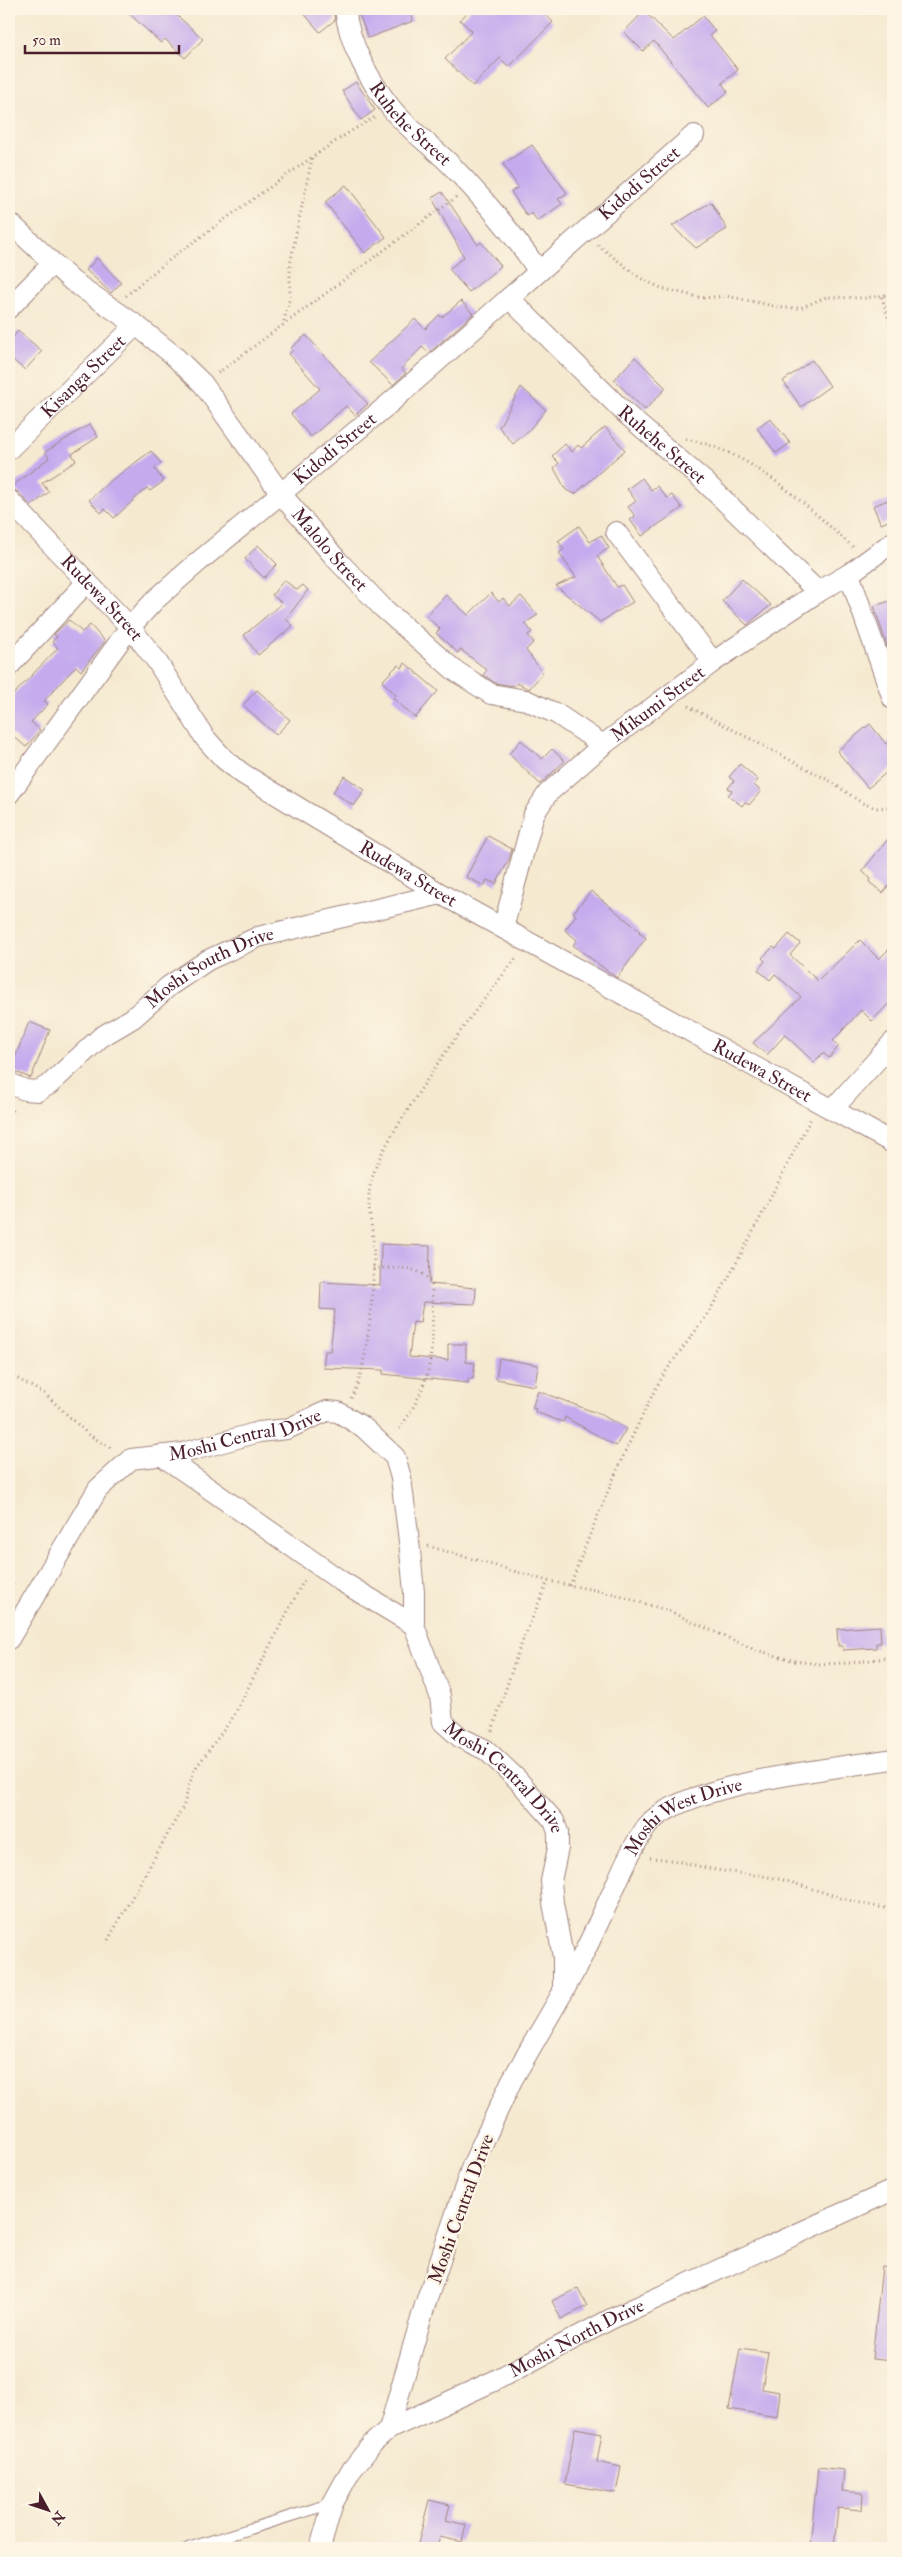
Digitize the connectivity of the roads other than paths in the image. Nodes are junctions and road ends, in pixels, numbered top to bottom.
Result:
1 (345, 9) edge
2 (694, 135) dead end
3 (9, 222) edge
4 (53, 263) junction
5 (538, 270) junction
6 (509, 298) junction
7 (9, 308) edge
8 (136, 325) junction
9 (9, 449) edge
10 (281, 494) junction
11 (9, 500) edge
12 (616, 532) dead end
13 (893, 542) edge
14 (849, 574) junction
15 (86, 583) junction
16 (818, 592) junction
17 (130, 627) junction
18 (713, 662) junction
19 (9, 666) edge
20 (893, 699) edge
21 (603, 745) junction
22 (9, 794) edge
23 (441, 894) junction
24 (503, 928) junction
25 (893, 1042) edge
26 (9, 1083) edge
27 (826, 1106) junction
28 (893, 1143) edge
29 (161, 1455) junction
30 (414, 1625) junction
31 (9, 1639) edge
32 (893, 1759) edge
33 (563, 1992) junction
34 (893, 2190) edge
35 (389, 2429) junction
36 (333, 2503) junction
37 (188, 2548) edge
38 (320, 2548) edge

1 - 5 street, Ruhehe Street
2 - 5 street, Kidodi Street
3 - 4 street, Malolo Street
4 - 7 street
4 - 8 street, Malolo Street
5 - 6 street, Kidodi Street
6 - 10 street, Kidodi Street
6 - 16 street, Ruhehe Street
8 - 9 street, Kisanga Street
8 - 10 street, Malolo Street
10 - 17 street, Kidodi Street
10 - 21 street, Malolo Street
11 - 15 street, Rudewa Street
12 - 18 street
13 - 14 street, Mikumi Street
14 - 16 street, Mikumi Street
14 - 20 street
15 - 17 street, Rudewa Street
15 - 19 street
16 - 18 street, Mikumi Street
17 - 22 street, Kidodi Street
17 - 23 street, Rudewa Street
18 - 21 street, Mikumi Street
21 - 24 street, Mikumi Street
23 - 24 street, Rudewa Street
23 - 26 street, Moshi South Drive
24 - 27 street, Rudewa Street
25 - 27 street
27 - 28 street, Rudewa Street
29 - 30 street
29 - 30 street, Moshi Central Drive
29 - 31 street, Moshi Central Drive
30 - 33 street, Moshi Central Drive
32 - 33 street, Moshi West Drive
33 - 35 street, Moshi Central Drive
34 - 35 street, Moshi North Drive
35 - 36 street, Moshi North Drive
36 - 37 lane
36 - 38 street, Moshi North Drive

